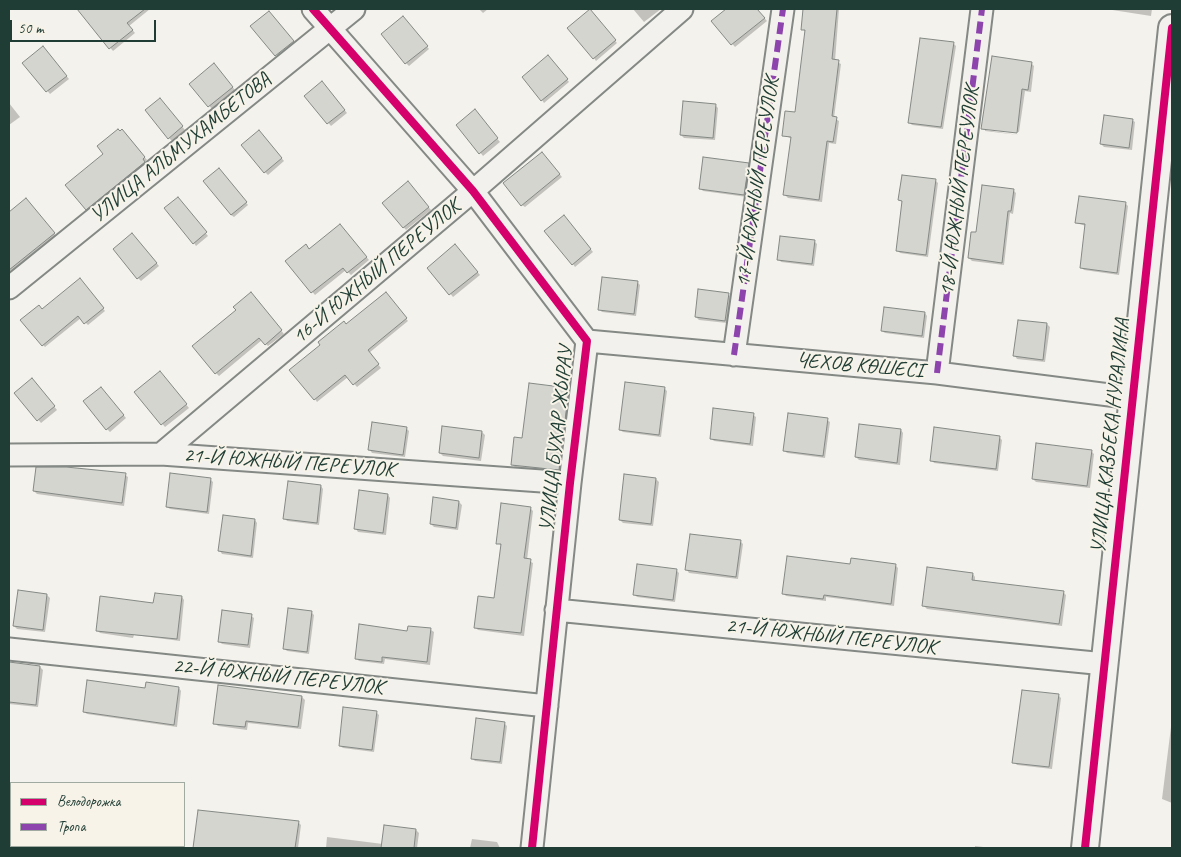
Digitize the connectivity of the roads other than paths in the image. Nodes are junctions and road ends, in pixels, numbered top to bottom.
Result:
1 (313, 9) edge
2 (354, 9) edge
3 (682, 9) edge
4 (782, 9) edge
5 (982, 9) edge
6 (1172, 28) edge
7 (329, 29) junction
8 (473, 191) junction
9 (9, 288) edge
10 (587, 341) junction
11 (734, 355) junction
12 (937, 373) junction
13 (1133, 398) junction
14 (161, 454) junction
15 (9, 455) edge
16 (570, 482) junction
17 (556, 610) junction
18 (9, 649) edge
19 (1105, 664) junction
20 (547, 706) junction
21 (532, 848) edge
22 (1085, 848) edge

1 - 7 street, УЛИЦА БУХАР ЖЫРАУ
2 - 7 street, УЛИЦА АЛЬМУХАМБЕТОВА
3 - 8 street, 16-Й ЮЖНЫЙ ПЕРЕУЛОК
4 - 11 street, 17-Й ЮЖНЫЙ ПЕРЕУЛОК
5 - 12 street, 18-Й ЮЖНЫЙ ПЕРЕУЛОК
6 - 13 street, УЛИЦА КАЗБЕКА НУРАЛИНА
7 - 8 street, УЛИЦА БУХАР ЖЫРАУ
7 - 9 street, УЛИЦА АЛЬМУХАМБЕТОВА
8 - 10 street, УЛИЦА БУХАР ЖЫРАУ
8 - 14 street, 16-Й ЮЖНЫЙ ПЕРЕУЛОК
10 - 11 street, ЧЕХОВ КӨШЕСІ
10 - 16 street, УЛИЦА БУХАР ЖЫРАУ
11 - 12 street, ЧЕХОВ КӨШЕСІ
12 - 13 street, ЧЕХОВ КӨШЕСІ
13 - 19 street, УЛИЦА КАЗБЕКА НУРАЛИНА
14 - 15 street, 21-Й ЮЖНЫЙ ПЕРЕУЛОК
14 - 16 street, 21-Й ЮЖНЫЙ ПЕРЕУЛОК
16 - 17 street, УЛИЦА БУХАР ЖЫРАУ
17 - 19 street, 21-Й ЮЖНЫЙ ПЕРЕУЛОК
17 - 20 street, УЛИЦА БУХАР ЖЫРАУ
18 - 20 street, 22-Й ЮЖНЫЙ ПЕРЕУЛОК
19 - 22 street, УЛИЦА КАЗБЕКА НУРАЛИНА
20 - 21 street, УЛИЦА БУХАР ЖЫРАУ

